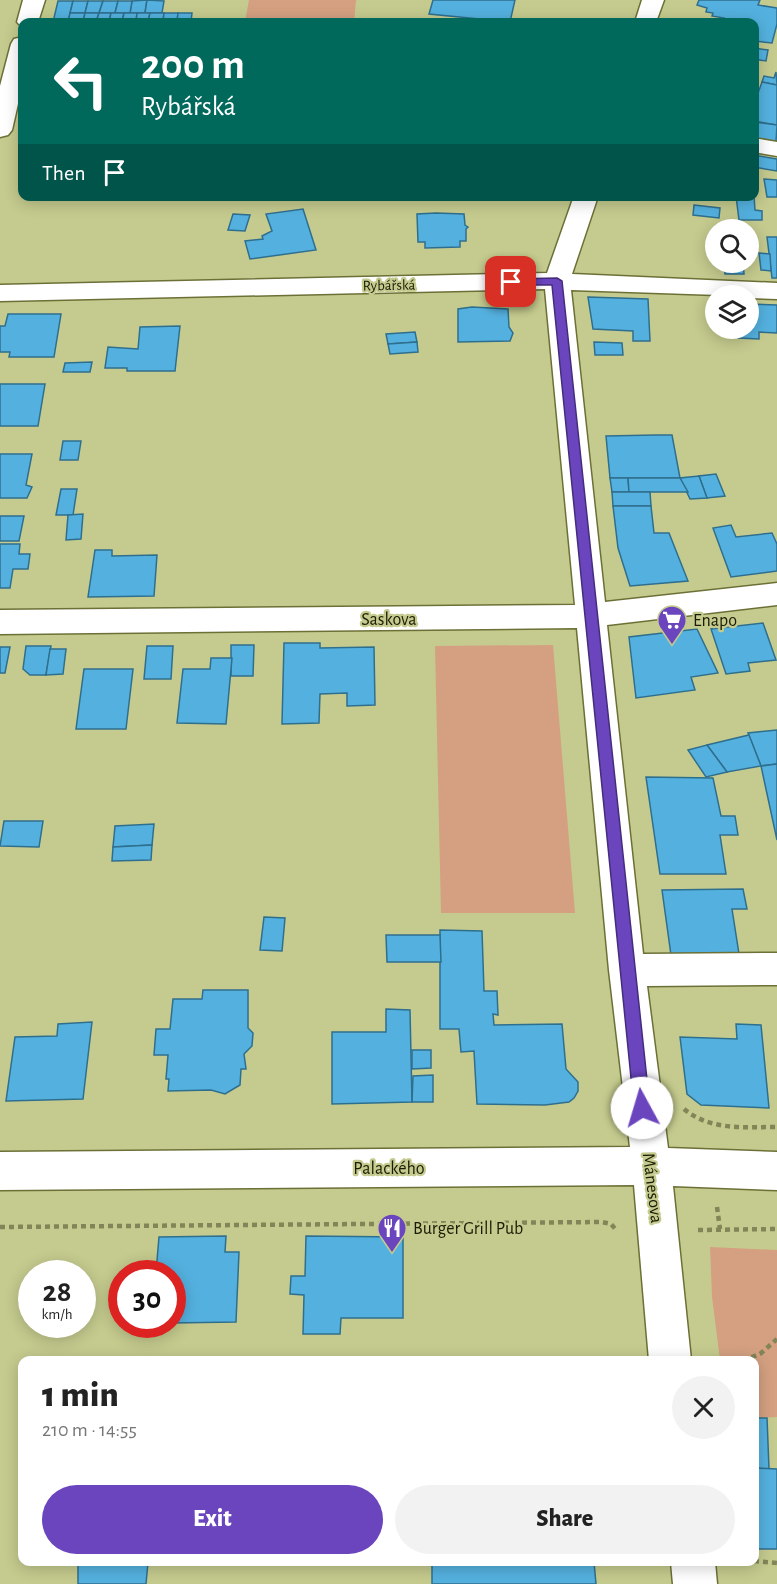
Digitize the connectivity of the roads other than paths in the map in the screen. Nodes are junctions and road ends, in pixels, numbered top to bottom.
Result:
1 (34, 0) edge
2 (654, 0) edge
3 (29, 18) edge
4 (647, 18) edge
5 (18, 60) edge
6 (0, 130) edge
7 (759, 146) edge
8 (777, 149) edge
9 (584, 201) edge
10 (557, 281) junction
11 (777, 291) edge
12 (0, 293) edge
13 (777, 594) edge
14 (591, 615) junction
15 (0, 622) edge
16 (777, 969) edge
17 (627, 970) junction
18 (652, 1166) junction
19 (0, 1171) edge
20 (777, 1171) edge
21 (670, 1356) edge
22 (693, 1566) edge
23 (695, 1584) edge

1 - 3 street
2 - 4 street
5 - 6 street
7 - 8 street
9 - 10 street, Mánesova
10 - 11 street, Rybářská
10 - 12 street, Rybářská
10 - 14 street, Mánesova
13 - 14 street, Saskova
14 - 15 street, Saskova
14 - 17 street, Mánesova
16 - 17 street
17 - 18 street, Mánesova
18 - 19 street, Palackého
18 - 20 street, Palackého
18 - 21 street, Mánesova
22 - 23 street

